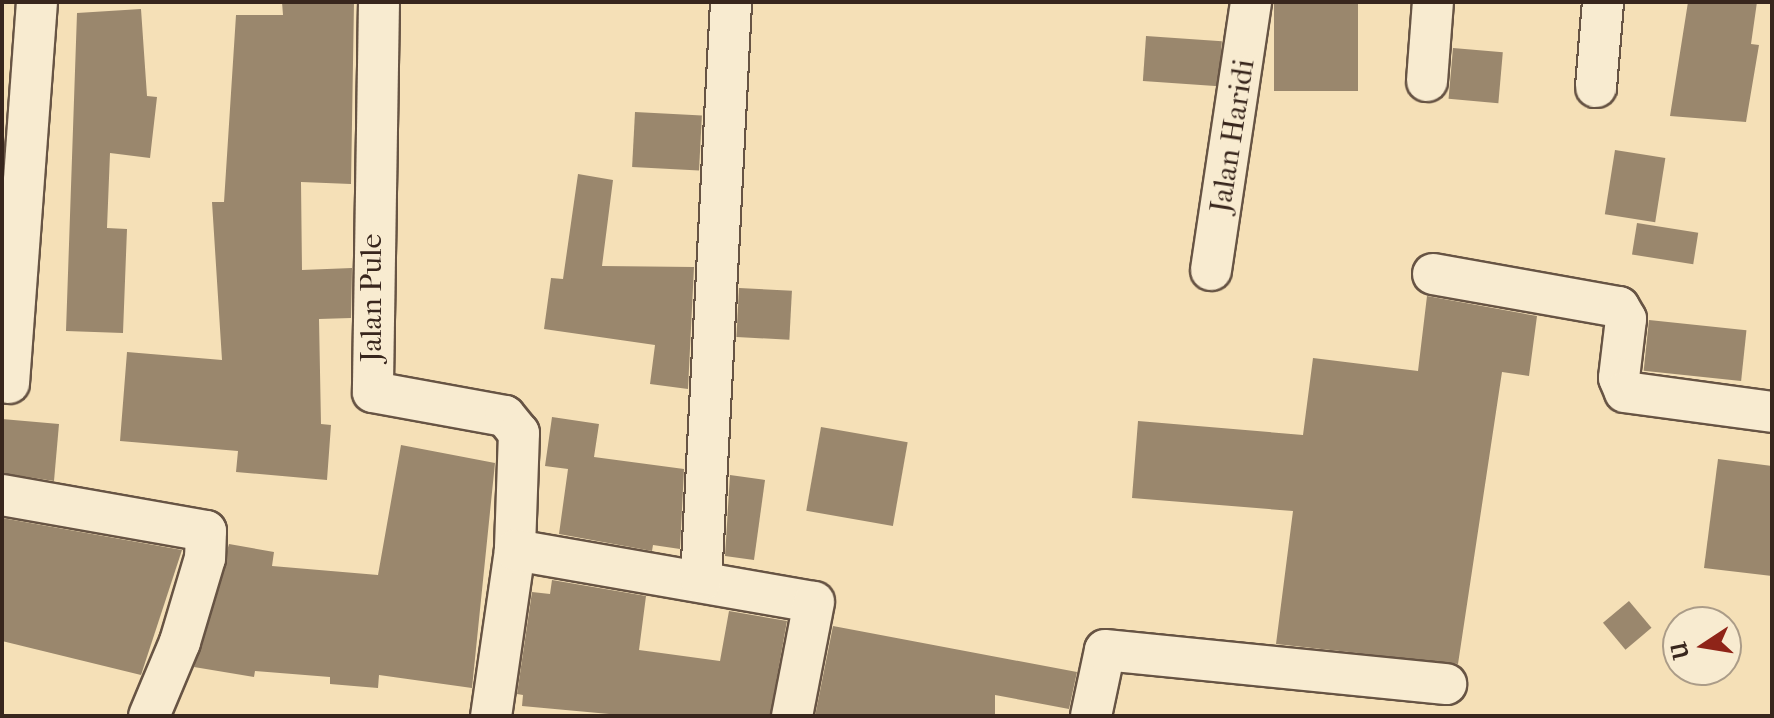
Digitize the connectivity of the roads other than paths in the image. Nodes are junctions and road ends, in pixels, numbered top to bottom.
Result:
1 (37, 2) edge
2 (379, 2) edge
3 (731, 2) edge
4 (1251, 2) edge
5 (1433, 2) edge
6 (1603, 2) edge
7 (1427, 81) dead end
8 (1596, 87) dead end
9 (1211, 270) dead end
10 (1433, 274) dead end
11 (9, 383) dead end
12 (1772, 412) edge
13 (2, 495) edge
14 (515, 550) junction
15 (701, 581) junction
16 (1446, 684) dead end
17 (149, 716) edge
18 (491, 716) edge
19 (792, 716) edge
20 (1091, 716) edge

1 - 11 street
2 - 14 street, Jalan Pule
3 - 15 street
4 - 9 street, Jalan Haridi
5 - 7 street
6 - 8 street
10 - 12 street
13 - 17 street
14 - 15 street
14 - 18 street, Jalan Pule
15 - 19 street
16 - 20 street

